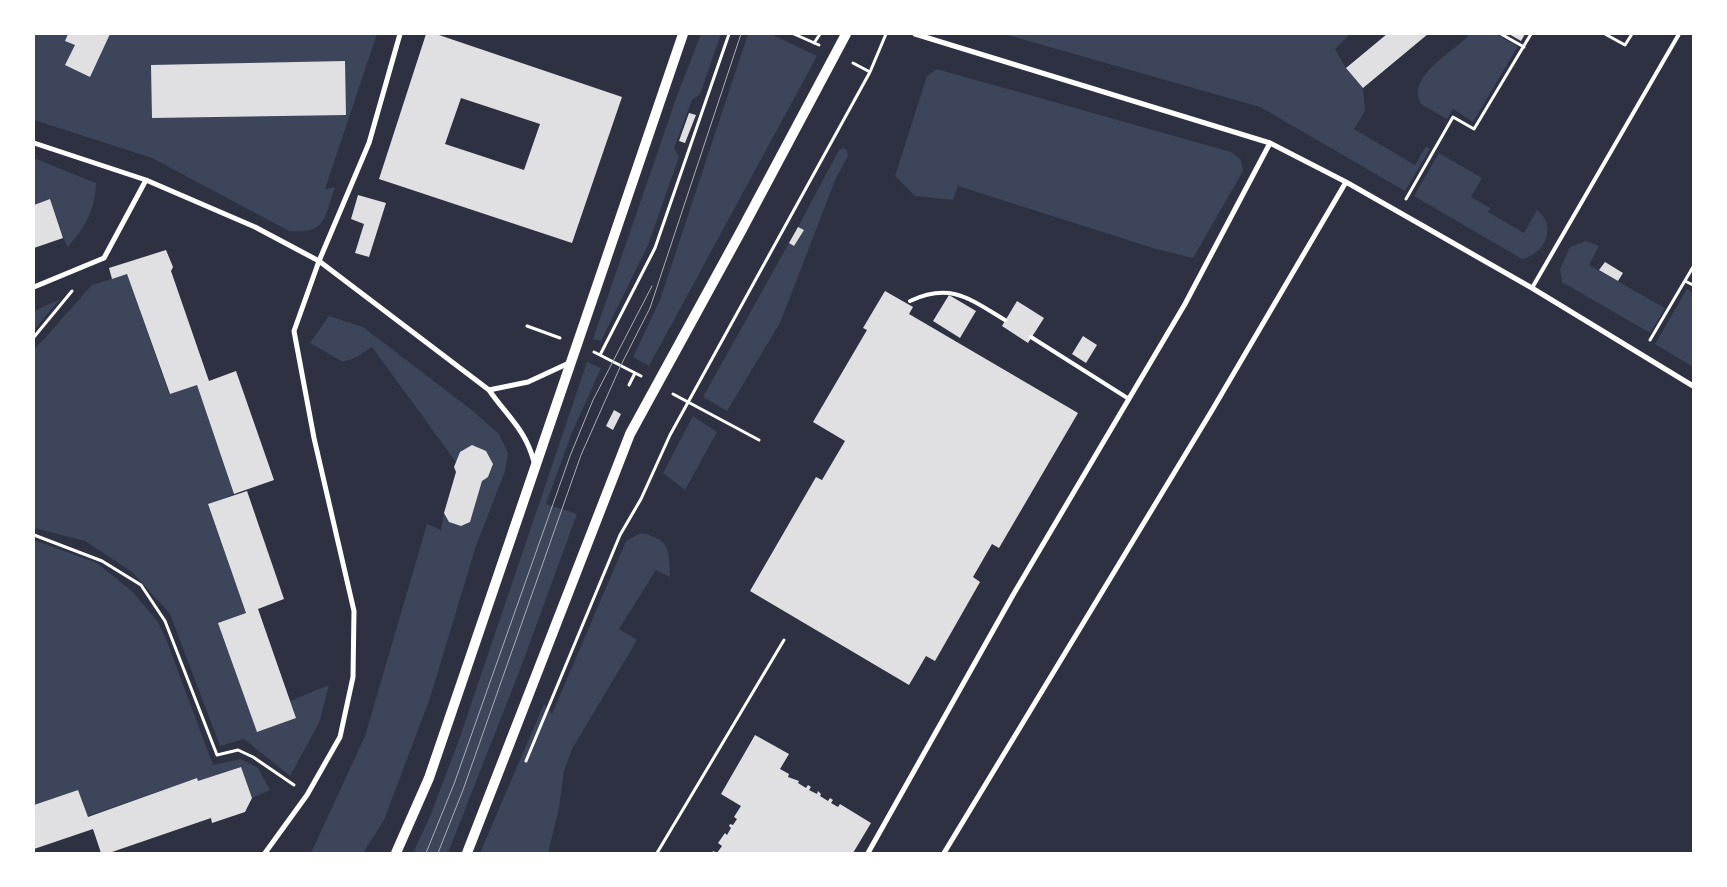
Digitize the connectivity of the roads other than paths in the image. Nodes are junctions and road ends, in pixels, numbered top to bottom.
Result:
1 (400, 34) edge
2 (683, 34) edge
3 (846, 34) edge
4 (915, 34) edge
5 (1679, 34) edge
6 (34, 143) edge
7 (1270, 143) junction
8 (146, 180) junction
9 (1346, 182) junction
10 (319, 261) junction
11 (34, 287) edge
12 (1532, 288) junction
13 (910, 301) dead end
14 (1005, 320) dead end
15 (1032, 337) dead end
16 (572, 361) junction
17 (1693, 386) edge
18 (489, 390) junction
19 (1129, 399) junction
20 (536, 468) junction
21 (265, 853) edge
22 (396, 853) edge
23 (467, 853) edge
24 (868, 853) edge
25 (944, 853) edge

1 - 10 street
2 - 16 main road
3 - 23 main road
4 - 7 street
5 - 12 lane
6 - 8 street
7 - 9 street
7 - 19 street
8 - 10 street
8 - 11 street
9 - 12 street
9 - 25 street
10 - 18 street
10 - 21 street
12 - 17 street
13 - 14 lane
15 - 19 lane
16 - 18 street
16 - 20 main road
18 - 20 street
19 - 24 street
20 - 22 main road

